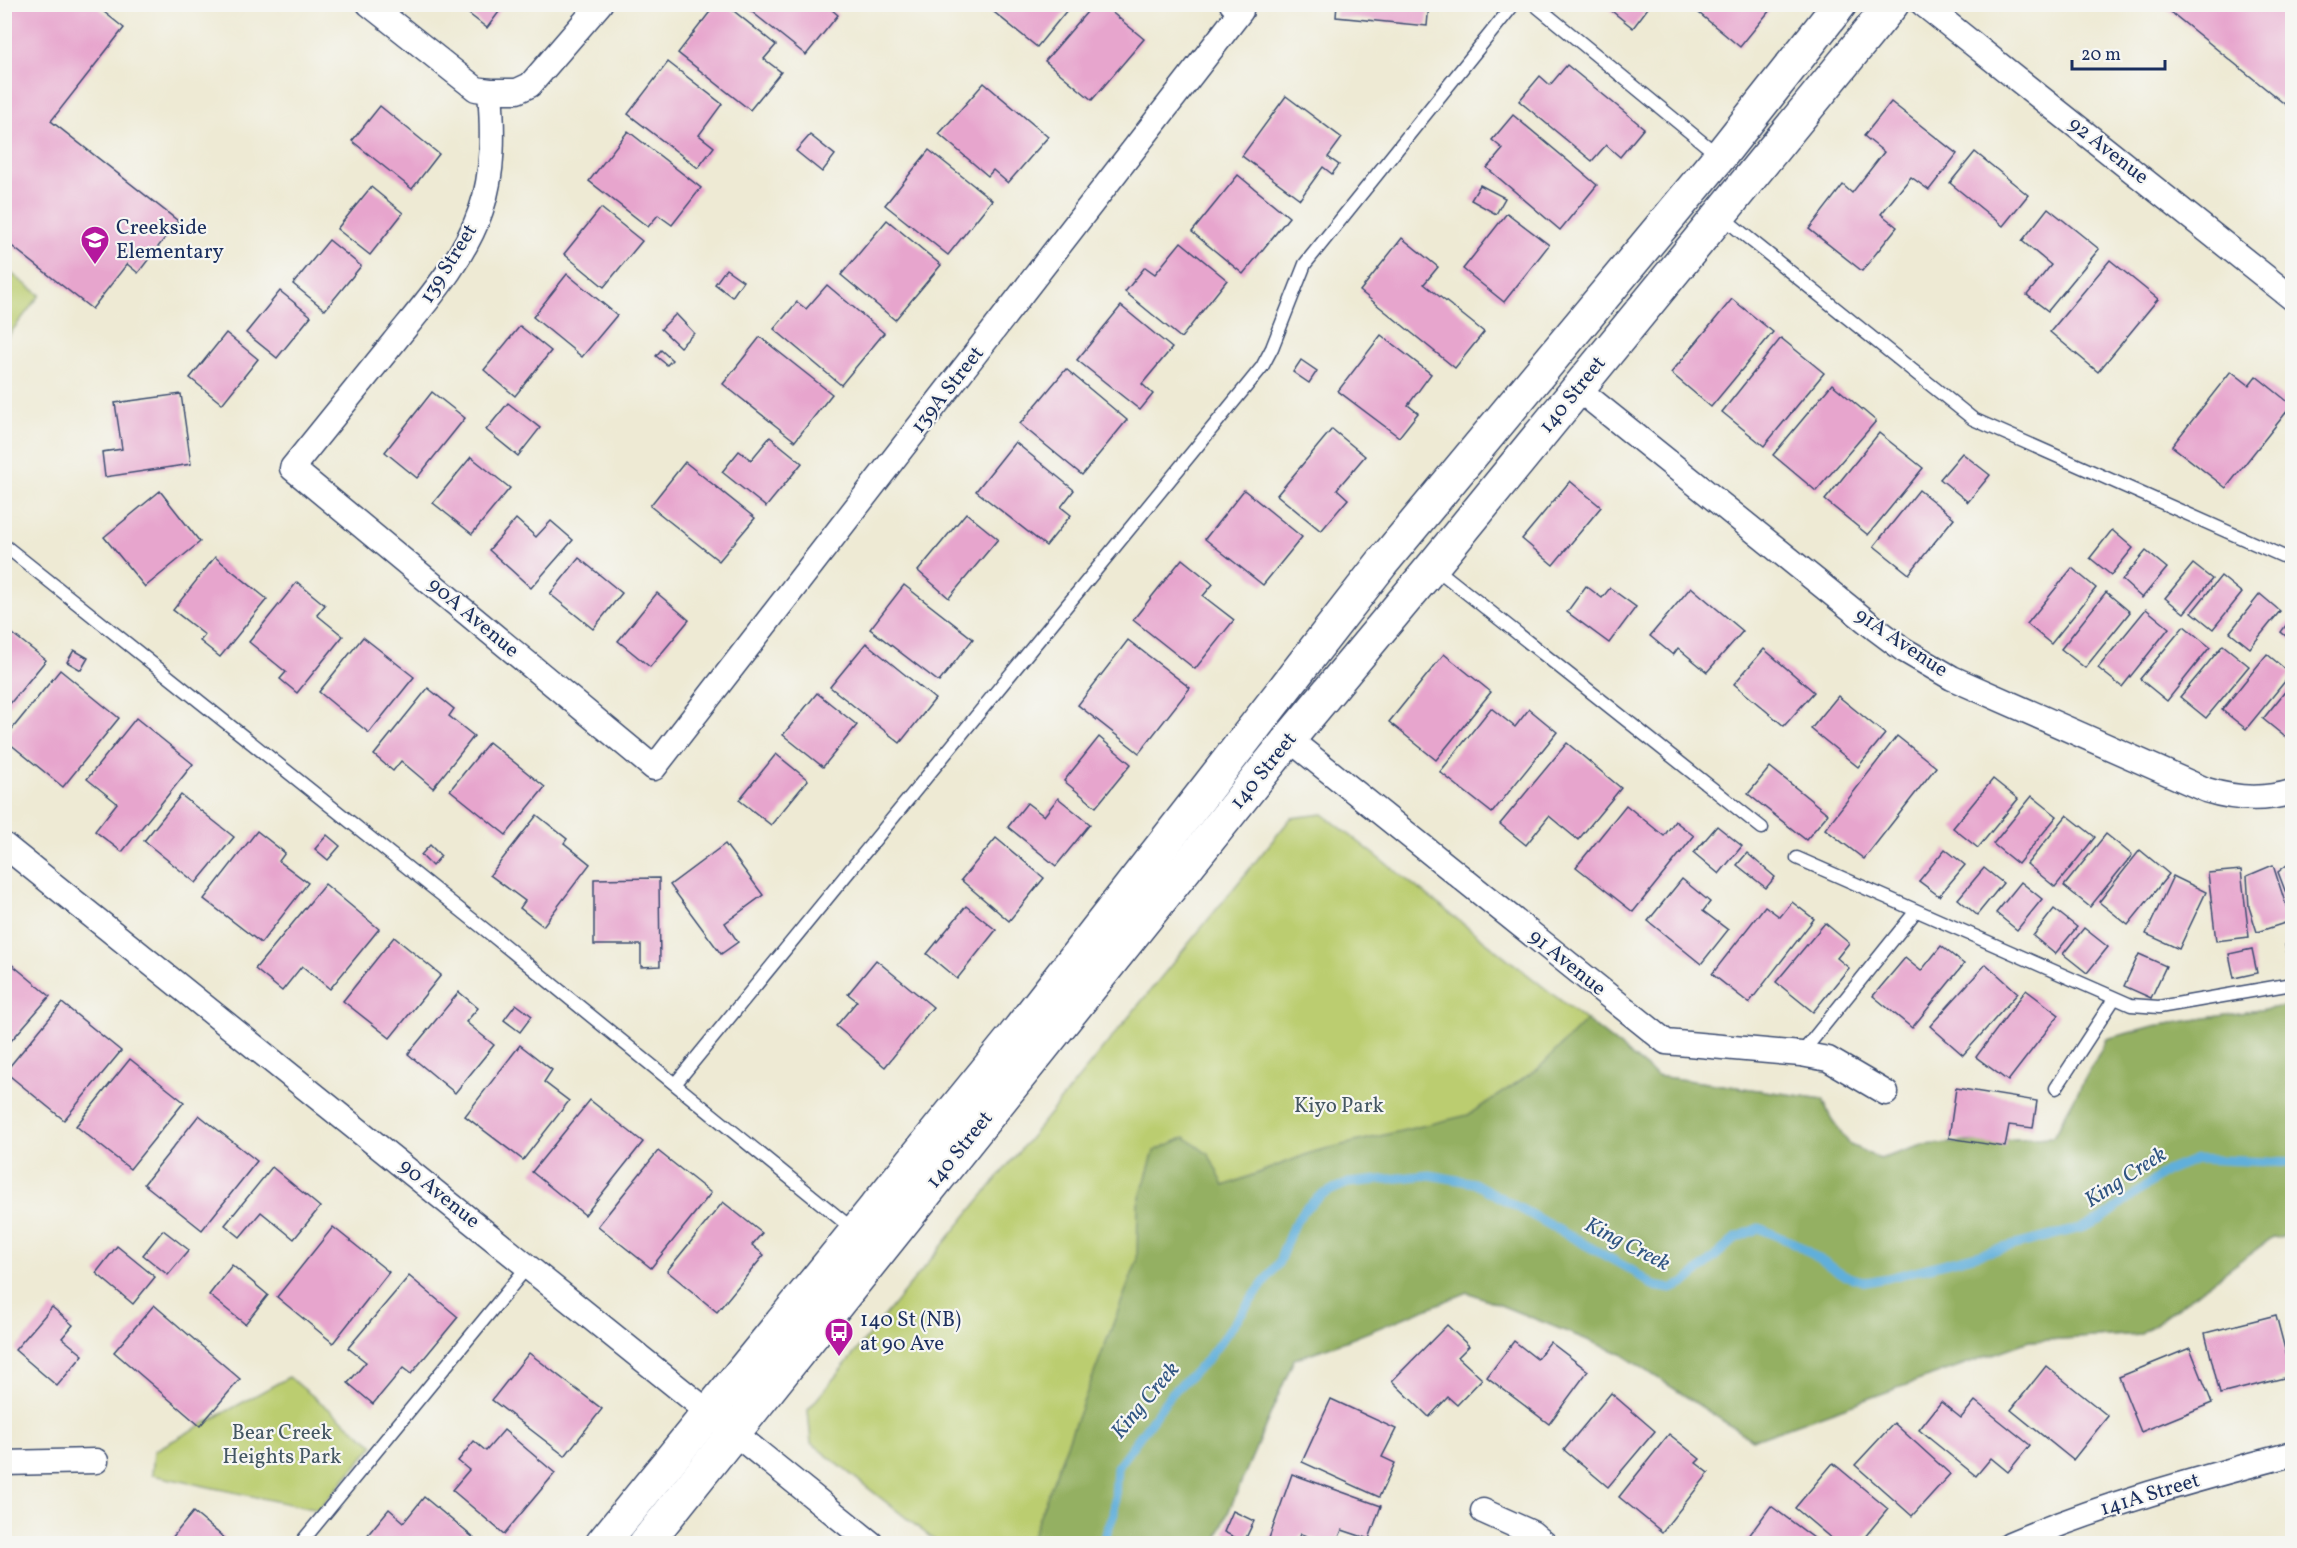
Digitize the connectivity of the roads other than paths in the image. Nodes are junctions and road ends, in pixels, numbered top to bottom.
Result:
1 (369, 4) edge
2 (600, 4) edge
3 (1514, 4) edge
4 (1534, 4) edge
5 (1840, 4) edge
6 (1892, 4) edge
7 (1923, 4) edge
8 (1237, 8) edge
9 (490, 91) junction
10 (1720, 156) junction
11 (1720, 215) junction
12 (2292, 298) edge
13 (1578, 389) junction
14 (292, 468) joint
15 (4, 545) edge
16 (2292, 562) edge
17 (1382, 563) junction
18 (1433, 566) junction
19 (1289, 740) junction
20 (654, 768) joint
21 (2285, 794) edge
22 (1762, 828) dead end
23 (4, 845) edge
24 (1797, 858) dead end
25 (1916, 911) junction
26 (2292, 984) edge
27 (2114, 999) junction
28 (1801, 1054) junction
29 (675, 1084) junction
30 (2056, 1088) dead end
31 (1886, 1093) dead end
32 (856, 1232) junction
33 (528, 1266) junction
34 (722, 1422) junction
35 (2292, 1454) edge
36 (96, 1461) dead end
37 (4, 1463) edge
38 (1483, 1511) dead end
39 (300, 1544) edge
40 (602, 1544) edge
41 (645, 1544) edge
42 (872, 1544) edge
43 (1545, 1544) edge
44 (2010, 1544) edge

1 - 9 street
2 - 9 street
3 - 29 lane
4 - 10 lane
5 - 10 main road, 140 Street
6 - 11 main road, 140 Street
7 - 12 street, 92 Avenue
8 - 20 street, 139A Street
9 - 14 street, 139 Street
10 - 17 main road, 140 Street
11 - 13 main road, 140 Street
11 - 16 lane
13 - 18 main road, 140 Street
13 - 21 street, 91A Avenue
14 - 20 street, 90A Avenue
15 - 29 lane
17 - 19 main road
17 - 32 main road, 140 Street
18 - 19 main road, 140 Street
18 - 22 lane
19 - 28 street, 91 Avenue
19 - 34 main road, 140 Street
23 - 33 street, 90 Avenue
24 - 25 lane
25 - 27 lane
25 - 28 lane
26 - 27 lane
27 - 30 lane
28 - 31 street, 91 Avenue
29 - 32 lane
32 - 34 main road, 140 Street
33 - 34 street, 90 Avenue
33 - 39 lane
34 - 40 main road, 140 Street
34 - 41 main road, 140 Street
34 - 42 street, 90 Avenue
35 - 44 street, 141A Street
36 - 37 street
38 - 43 street

